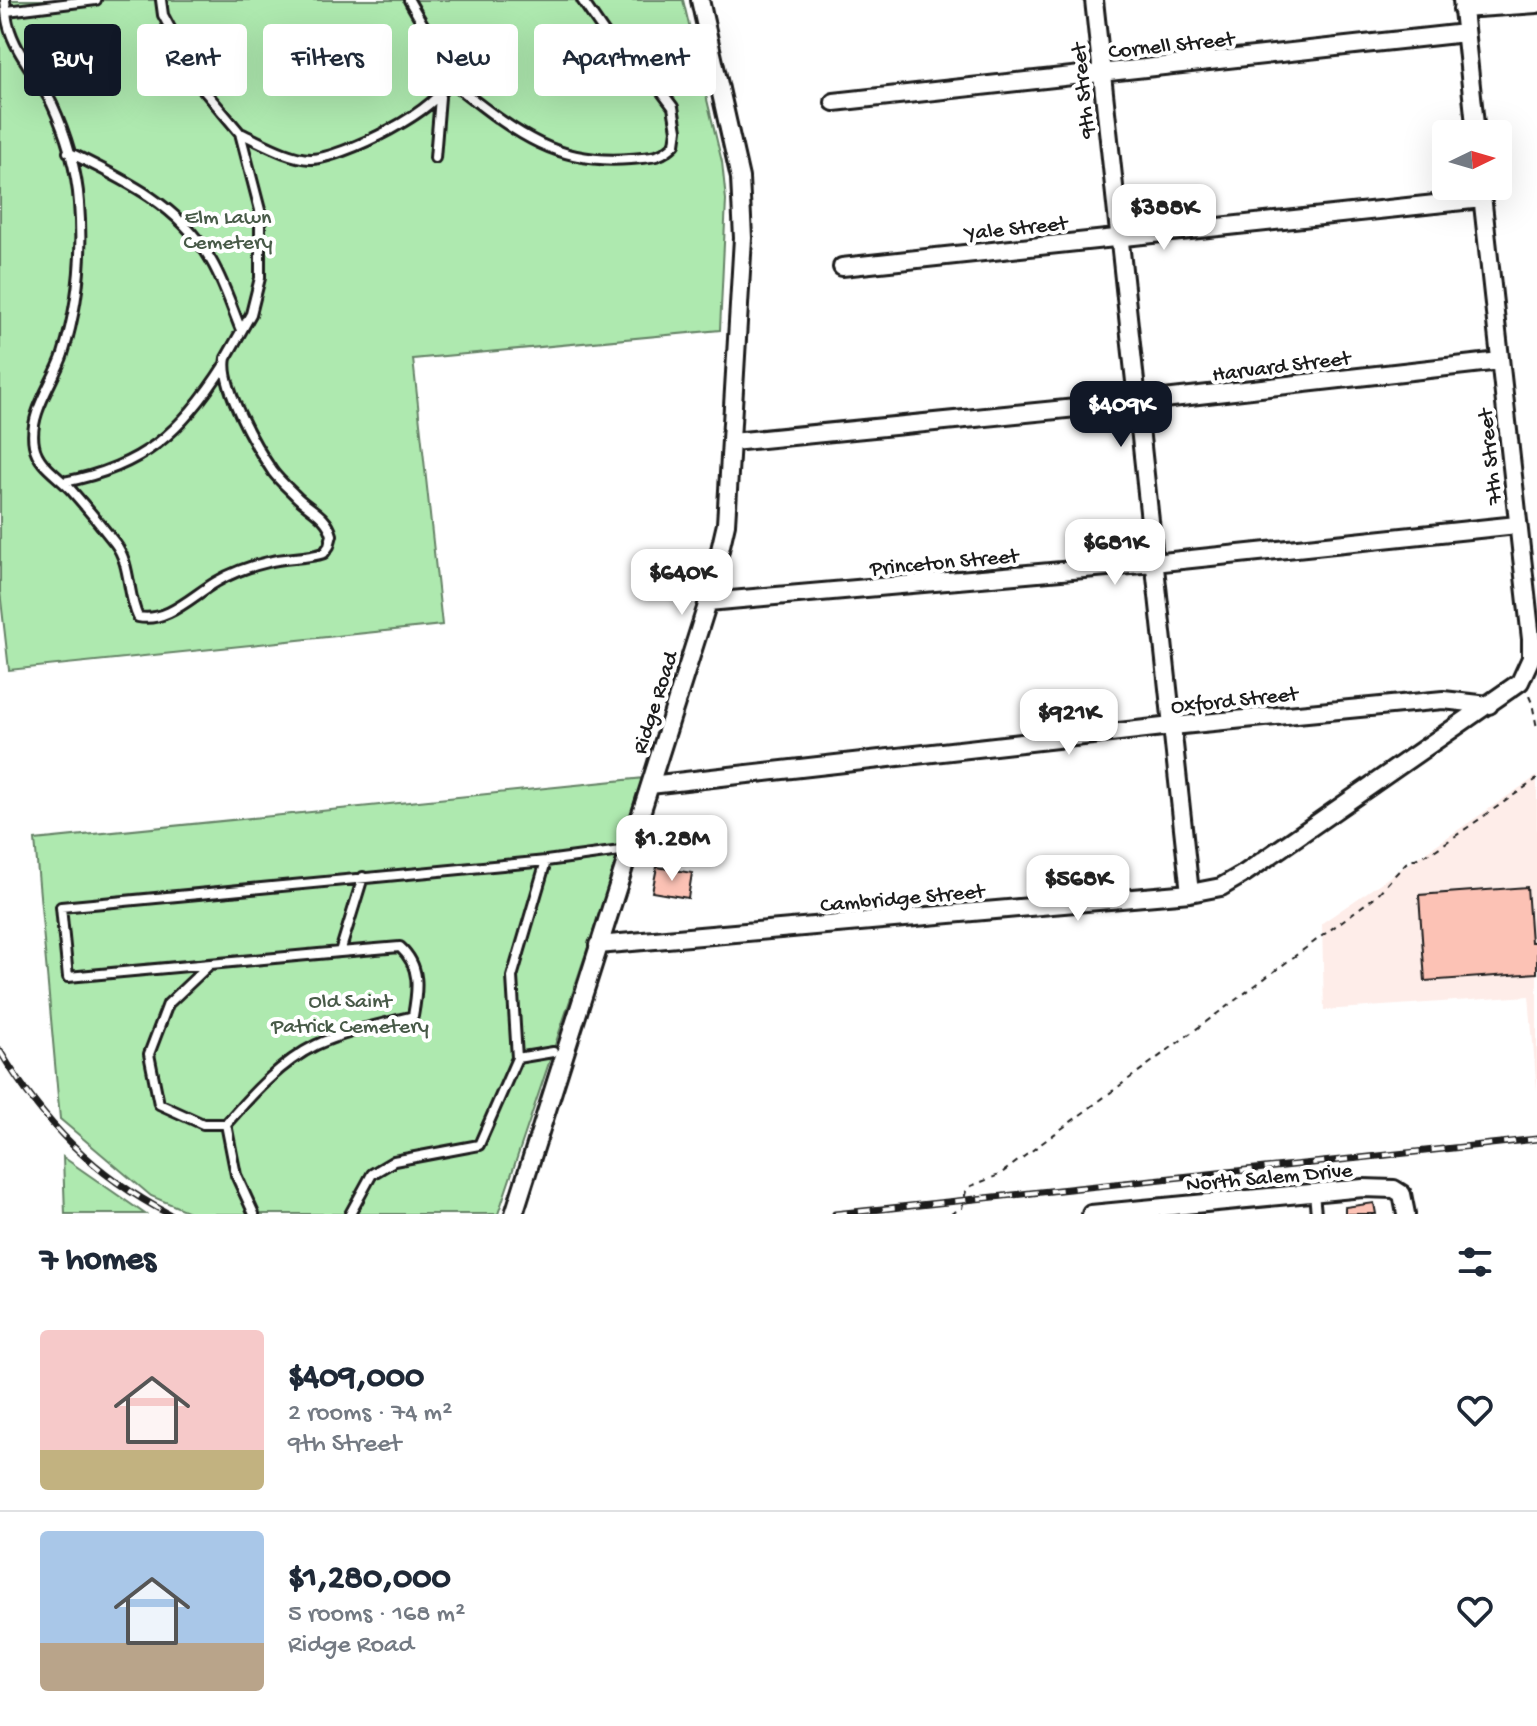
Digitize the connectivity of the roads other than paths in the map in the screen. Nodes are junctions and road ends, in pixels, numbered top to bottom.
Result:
1 (5, 0) edge
2 (96, 0) edge
3 (161, 0) edge
4 (409, 0) edge
5 (582, 0) edge
6 (700, 0) edge
7 (1094, 0) edge
8 (1462, 4) edge
9 (1537, 4) edge
10 (7, 11) junction
11 (422, 24) edge
12 (1465, 33) junction
13 (1102, 73) junction
14 (468, 96) edge
15 (440, 97) joint
16 (834, 102) dead end
17 (1474, 120) edge
18 (240, 133) junction
19 (68, 152) junction
20 (435, 158) dead end
21 (1432, 198) edge
22 (1483, 200) edge
23 (1118, 237) junction
24 (842, 267) dead end
25 (241, 330) junction
26 (1500, 361) junction
27 (225, 364) junction
28 (1137, 402) junction
29 (732, 442) junction
30 (64, 482) junction
31 (1517, 525) junction
32 (1153, 563) junction
33 (708, 602) junction
34 (1489, 705) junction
35 (1172, 726) junction
36 (650, 785) junction
37 (629, 850) junction
38 (546, 861) junction
39 (363, 877) junction
40 (1190, 893) junction
41 (598, 945) junction
42 (340, 952) junction
43 (209, 964) junction
44 (553, 1052) dead end
45 (517, 1058) junction
46 (226, 1124) junction
47 (1314, 1193) junction
48 (1171, 1210) edge
49 (254, 1214) edge
50 (350, 1214) edge
51 (514, 1214) edge
52 (1091, 1214) edge
53 (1316, 1214) edge
54 (1406, 1214) edge

1 - 10 lane
2 - 10 lane
3 - 18 lane
4 - 11 lane
5 - 14 lane
6 - 29 street, Ridge Road
7 - 13 street, 9th Street
8 - 9 street
8 - 12 street
10 - 19 lane
12 - 13 street, Cornell Street
12 - 17 street
13 - 16 street, Cornell Street
13 - 23 street, 9th Street
15 - 18 lane
15 - 20 lane
18 - 25 lane
19 - 25 lane
19 - 30 lane
21 - 23 street, Yale Street
22 - 26 street, 7th Street
23 - 24 street, Yale Street
23 - 28 street, 9th Street
25 - 27 lane
26 - 28 street, Harvard Street
26 - 31 street, 7th Street
27 - 30 lane
27 - 30 lane
28 - 29 street, Harvard Street
28 - 32 street, 9th Street
29 - 33 street, Ridge Road
31 - 32 street, Princeton Street
31 - 34 street, 7th Street
32 - 33 street, Princeton Street
32 - 35 street, 9th Street
33 - 36 street, Ridge Road
34 - 35 street, Oxford Street
34 - 40 street, Cambridge Street
35 - 36 street, Oxford Street
35 - 40 street, 9th Street
36 - 37 street, Ridge Road
37 - 38 lane
37 - 41 street, Ridge Road
38 - 39 lane
38 - 45 lane
39 - 42 lane
39 - 43 lane
40 - 41 street, Cambridge Street
41 - 51 street, Ridge Road
42 - 43 lane
42 - 46 lane
43 - 46 lane
44 - 45 lane
45 - 50 lane
46 - 49 lane
47 - 48 street, North Salem Drive
47 - 53 lane
47 - 54 street, North Salem Drive
48 - 52 street, North Salem Drive

